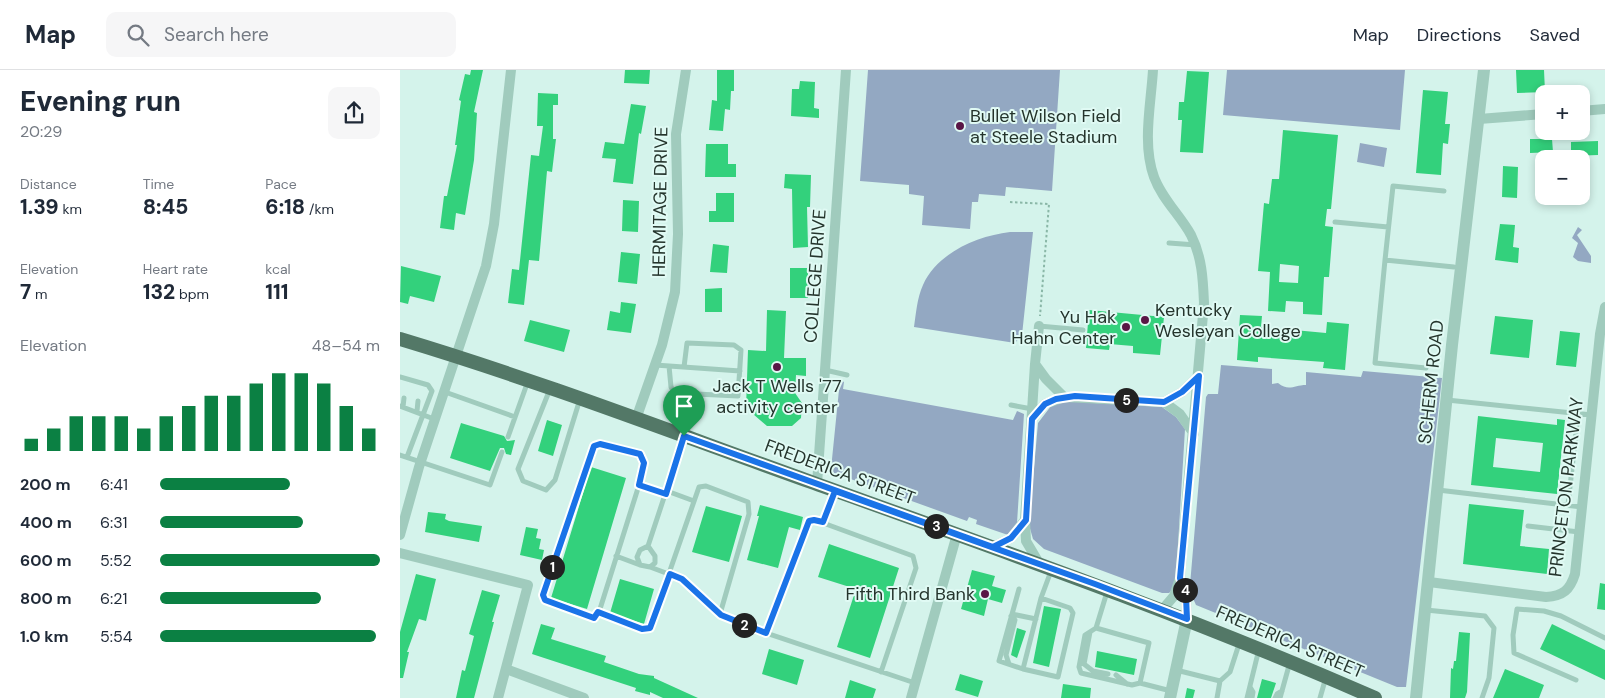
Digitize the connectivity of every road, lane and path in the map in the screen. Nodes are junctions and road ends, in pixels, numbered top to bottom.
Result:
1 (511, 70) edge
2 (686, 70) edge
3 (846, 70) edge
4 (1153, 70) edge
5 (1484, 70) edge
6 (1605, 109) edge
7 (1590, 110) edge
8 (1535, 115) edge
9 (1479, 119) junction
10 (1444, 191) dead end
11 (1010, 202) dead end
12 (1335, 222) dead end
13 (1388, 227) junction
14 (1169, 243) dead end
15 (1196, 246) junction
16 (1385, 260) junction
17 (1454, 267) dead end
18 (1605, 307) edge
19 (1039, 326) junction
20 (1083, 330) dead end
21 (400, 339) edge
22 (457, 356) junction
23 (1035, 364) junction
24 (655, 365) junction
25 (670, 366) junction
26 (684, 367) junction
27 (1426, 368) dead end
28 (825, 370) junction
29 (740, 371) junction
30 (847, 375) dead end
31 (1199, 376) junction
32 (404, 380) edge
33 (528, 381) junction
34 (550, 389) junction
35 (445, 392) junction
36 (1064, 397) junction
37 (404, 398) dead end
38 (580, 399) junction
39 (1446, 400) junction
40 (418, 401) dead end
41 (1164, 402) junction
42 (1011, 405) dead end
43 (402, 407) edge
44 (417, 411) junction
45 (1032, 414) junction
46 (1578, 414) junction
47 (424, 415) junction
48 (1592, 415) junction
49 (515, 417) junction
50 (636, 419) junction
51 (435, 420) junction
52 (1194, 434) junction
53 (684, 436) junction
54 (508, 437) dead end
55 (502, 452) dead end
56 (400, 456) edge
57 (407, 457) junction
58 (421, 462) junction
59 (817, 484) junction
60 (639, 485) junction
61 (1438, 490) junction
62 (835, 491) junction
63 (666, 492) junction
64 (694, 502) junction
65 (1568, 505) junction
66 (1582, 507) junction
67 (1026, 520) junction
68 (823, 522) junction
69 (1528, 526) dead end
70 (1579, 532) junction
71 (957, 534) junction
72 (400, 535) edge
73 (648, 546) junction
74 (993, 547) junction
75 (400, 553) edge
76 (616, 556) junction
77 (640, 565) junction
78 (1046, 566) junction
79 (650, 567) junction
80 (670, 574) junction
81 (1180, 578) junction
82 (1429, 582) junction
83 (1019, 589) dead end
84 (1108, 589) junction
85 (1041, 598) junction
86 (1162, 610) junction
87 (1426, 610) junction
88 (598, 612) junction
89 (720, 614) junction
90 (1012, 615) junction
91 (1036, 619) junction
92 (1187, 619) junction
93 (1096, 628) junction
94 (1090, 632) junction
95 (766, 633) junction
96 (1605, 638) edge
97 (1240, 641) junction
98 (1259, 649) junction
99 (1291, 661) junction
100 (506, 669) junction
101 (1023, 669) junction
102 (1176, 670) junction
103 (881, 672) junction
104 (1108, 674) dead end
105 (1116, 675) dead end
106 (1326, 677) junction
107 (1576, 680) dead end
108 (1220, 681) junction
109 (1140, 682) junction
110 (915, 683) junction
111 (1127, 684) junction
112 (1250, 687) junction
113 (1282, 691) junction
114 (1171, 694) edge
115 (498, 698) edge
116 (584, 698) edge
117 (911, 698) edge
118 (1217, 698) edge
119 (1247, 698) edge
120 (1252, 698) edge
121 (1275, 698) edge
122 (1280, 698) edge
123 (1320, 698) edge
124 (1375, 698) edge
125 (1416, 698) edge
126 (1482, 698) edge

1 - 22 street
2 - 24 street, HERMITAGE DRIVE
3 - 28 street, COLLEGE DRIVE
4 - 15 street
5 - 9 street, SCHERM ROAD
6 - 7 street
8 - 9 street
9 - 39 street, SCHERM ROAD
10 - 13 lane
11 - 19 path
12 - 13 lane
13 - 16 lane
14 - 15 lane
15 - 31 street
16 - 17 lane
16 - 27 lane
18 - 48 street, PRINCETON PARKWAY
19 - 20 lane
19 - 23 street
21 - 22 main road, FREDERICA STREET
22 - 33 main road, FREDERICA STREET
22 - 35 street
23 - 36 street
23 - 45 street
24 - 25 lane
24 - 50 street, HERMITAGE DRIVE
25 - 26 lane
25 - 29 lane
26 - 29 lane
26 - 29 lane
28 - 30 lane
28 - 59 street, COLLEGE DRIVE
31 - 41 street
31 - 52 street
32 - 47 lane
33 - 34 main road, FREDERICA STREET
33 - 49 lane
34 - 38 main road, FREDERICA STREET
34 - 38 lane
35 - 49 lane
35 - 51 street
36 - 41 street
36 - 45 street
37 - 43 lane
38 - 50 main road, FREDERICA STREET
39 - 46 lane
39 - 61 street, SCHERM ROAD
40 - 44 lane
41 - 52 street
42 - 45 lane
43 - 44 lane
44 - 47 lane
45 - 67 street
46 - 48 lane
46 - 65 lane
47 - 51 lane
47 - 57 lane
48 - 66 street, PRINCETON PARKWAY
49 - 54 lane
50 - 53 main road, FREDERICA STREET
51 - 58 street
52 - 81 street
53 - 59 main road, FREDERICA STREET
53 - 63 lane
55 - 58 lane
56 - 57 lane
57 - 58 lane
58 - 72 street
59 - 62 main road, FREDERICA STREET
60 - 63 lane
60 - 76 lane
60 - 88 lane
61 - 65 lane
61 - 82 street, SCHERM ROAD
62 - 68 lane
62 - 71 main road, FREDERICA STREET
63 - 64 lane
63 - 73 lane
64 - 80 lane
64 - 89 lane
65 - 66 lane
66 - 70 street, PRINCETON PARKWAY
67 - 74 street
67 - 78 street
68 - 95 lane
68 - 103 lane
69 - 70 lane
70 - 82 street, PRINCETON PARKWAY
71 - 74 main road, FREDERICA STREET
71 - 110 street
73 - 77 lane
73 - 79 lane
74 - 78 main road, FREDERICA STREET
75 - 100 street
76 - 77 lane
76 - 88 lane
77 - 79 lane
78 - 84 main road, FREDERICA STREET
78 - 85 lane
79 - 80 lane
80 - 88 lane
80 - 89 lane
81 - 86 street
81 - 92 street
82 - 87 street, SCHERM ROAD
83 - 90 lane
84 - 86 main road, FREDERICA STREET
84 - 93 lane
85 - 91 lane
85 - 101 lane
86 - 92 main road, FREDERICA STREET
87 - 125 street, SCHERM ROAD
87 - 126 lane
89 - 95 lane
90 - 91 lane
90 - 101 lane
91 - 101 lane
92 - 97 main road, FREDERICA STREET
92 - 102 street
93 - 94 lane
93 - 109 lane
94 - 104 lane
94 - 111 lane
95 - 103 lane
96 - 107 lane
97 - 98 main road, FREDERICA STREET
97 - 108 lane
98 - 99 main road, FREDERICA STREET
98 - 112 lane
99 - 106 main road, FREDERICA STREET
99 - 113 lane
100 - 115 street
100 - 116 street
102 - 108 lane
102 - 114 street
103 - 110 lane
105 - 111 lane
106 - 123 lane
106 - 124 main road, FREDERICA STREET
108 - 118 lane
109 - 111 lane
109 - 114 lane
110 - 117 street
112 - 119 lane
112 - 120 lane
113 - 121 lane
113 - 122 lane

